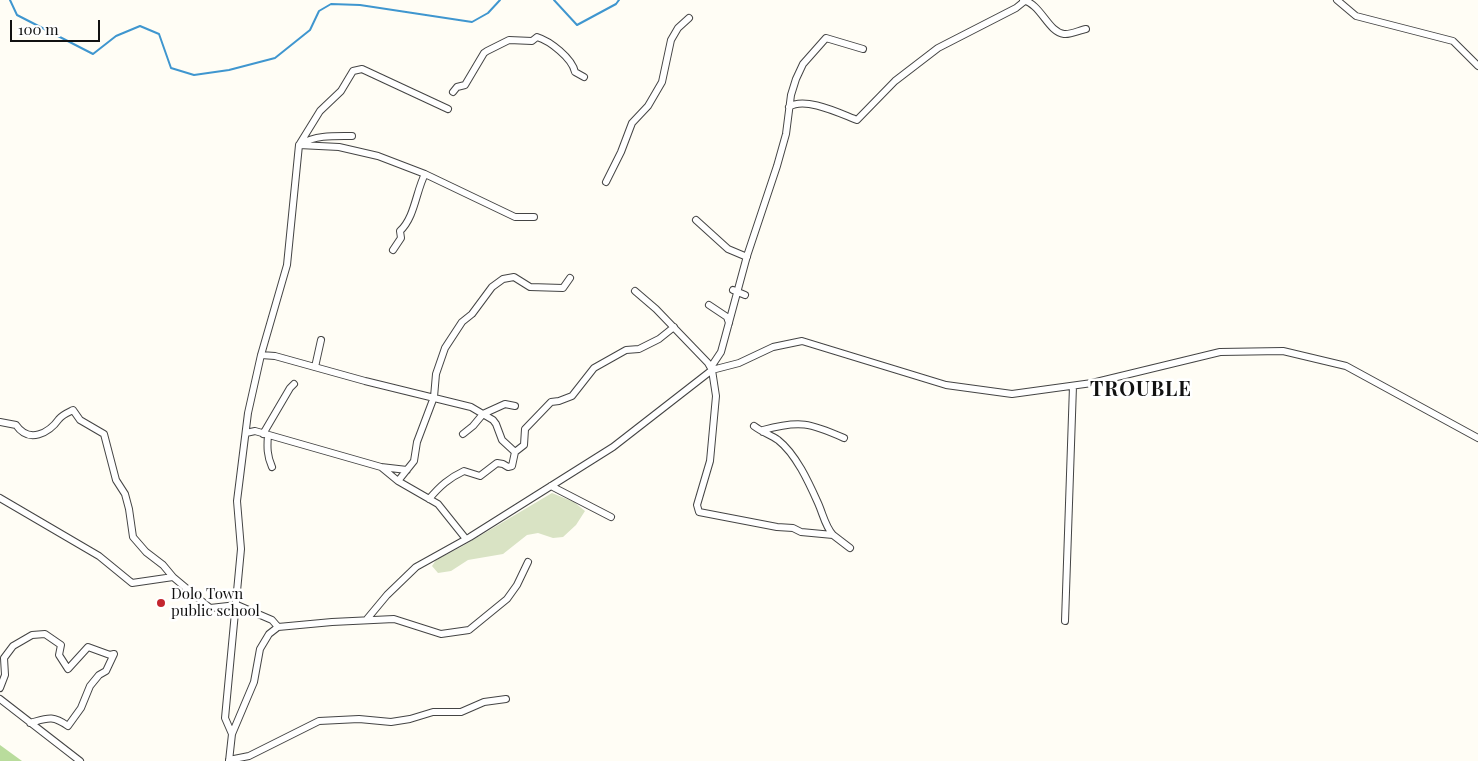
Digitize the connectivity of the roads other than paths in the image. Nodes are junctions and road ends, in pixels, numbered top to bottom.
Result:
1 (1024, 0) edge
2 (1337, 0) edge
3 (689, 18) dead end
4 (1086, 29) dead end
5 (863, 49) dead end
6 (1478, 66) edge
7 (584, 77) dead end
8 (452, 92) dead end
9 (790, 107) junction
10 (448, 109) dead end
11 (352, 136) dead end
12 (299, 145) junction
13 (425, 174) junction
14 (606, 182) dead end
15 (534, 217) dead end
16 (696, 220) dead end
17 (393, 250) dead end
18 (747, 257) junction
19 (570, 278) dead end
20 (735, 290) junction
21 (635, 291) dead end
22 (745, 295) dead end
23 (709, 305) dead end
24 (729, 322) junction
25 (674, 327) junction
26 (321, 340) dead end
27 (261, 355) junction
28 (315, 367) junction
29 (712, 368) junction
30 (294, 384) dead end
31 (1073, 386) junction
32 (434, 397) junction
33 (515, 406) dead end
34 (483, 414) junction
35 (0, 422) edge
36 (754, 426) dead end
37 (763, 432) junction
38 (246, 433) junction
39 (266, 434) junction
40 (463, 434) dead end
41 (844, 438) dead end
42 (1478, 438) edge
43 (515, 452) junction
44 (272, 467) dead end
45 (380, 467) junction
46 (407, 470) junction
47 (398, 480) junction
48 (551, 486) junction
49 (0, 498) edge
50 (429, 499) junction
51 (611, 517) dead end
52 (833, 535) junction
53 (466, 539) junction
54 (850, 548) dead end
55 (528, 562) dead end
56 (173, 577) junction
57 (236, 605) junction
58 (367, 619) junction
59 (1065, 621) dead end
60 (278, 627) junction
61 (0, 688) edge
62 (0, 699) edge
63 (506, 699) dead end
64 (30, 723) junction
65 (232, 734) junction
66 (229, 760) edge
67 (80, 761) edge

1 - 4 street
1 - 9 street
2 - 6 street
3 - 14 street
5 - 9 street
7 - 8 street
9 - 18 street
10 - 12 street
11 - 12 street
12 - 13 street
12 - 27 street
13 - 15 street
13 - 17 street
16 - 18 street
18 - 20 street
19 - 32 street
20 - 22 street
20 - 24 street
21 - 25 street
23 - 24 street
24 - 29 street
25 - 29 street
25 - 43 street
26 - 28 street
27 - 28 street
27 - 38 street
28 - 32 street
29 - 31 street
29 - 48 street
29 - 52 street
30 - 39 street
31 - 42 street
31 - 59 street
32 - 34 street
32 - 46 street
33 - 34 street
34 - 40 street
34 - 43 street
35 - 56 street
36 - 37 street
37 - 41 street
37 - 52 street
38 - 39 street
38 - 57 street
39 - 44 street
39 - 45 street
43 - 50 street
45 - 46 street
45 - 47 street
46 - 47 street
47 - 50 street
48 - 51 street
48 - 53 street
49 - 56 street
50 - 53 street
52 - 54 street
53 - 58 street
55 - 58 street
56 - 57 street
57 - 60 street
57 - 65 street
58 - 60 street
60 - 65 street
61 - 64 street
62 - 64 street
63 - 66 street
64 - 67 street
65 - 66 street

